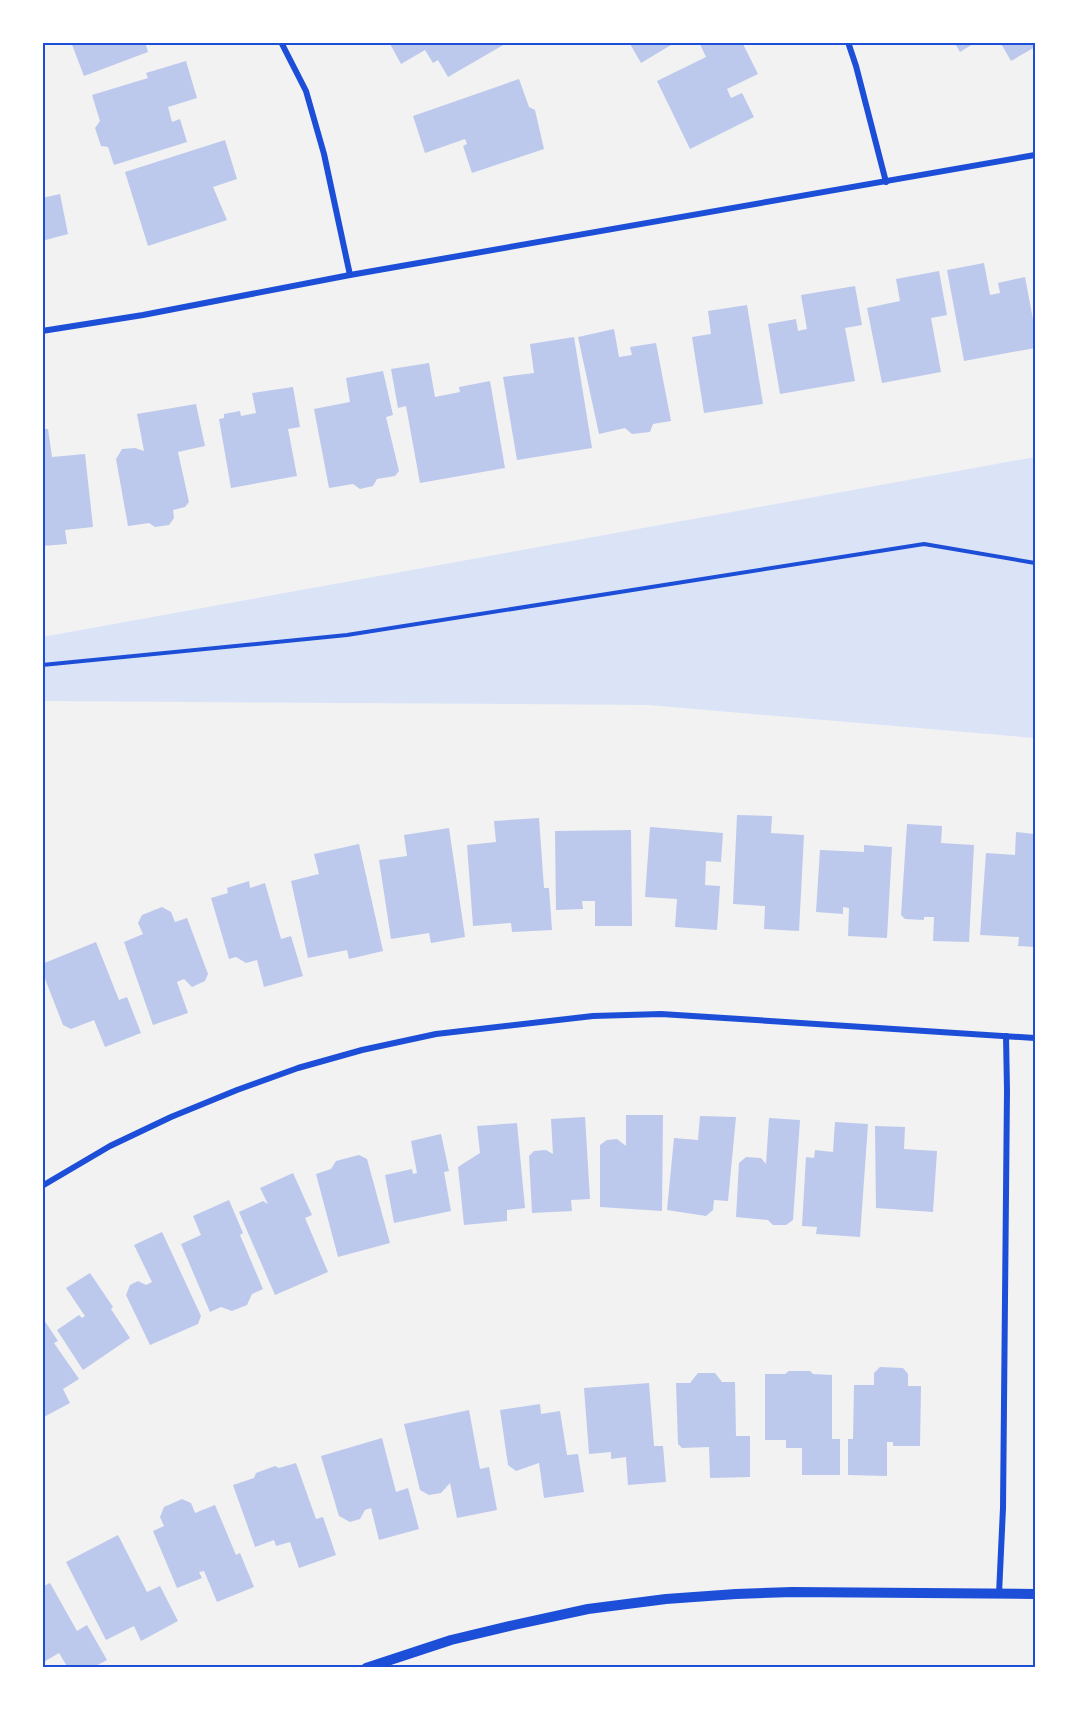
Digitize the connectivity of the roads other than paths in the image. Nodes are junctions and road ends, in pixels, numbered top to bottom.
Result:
1 (281, 42) edge
2 (848, 42) edge
3 (1035, 155) edge
4 (886, 182) junction
5 (350, 275) junction
6 (42, 331) edge
7 (1006, 1036) junction
8 (1035, 1038) edge
9 (42, 1186) edge
10 (999, 1594) junction
11 (1035, 1594) edge
12 (366, 1668) edge

1 - 5 street
2 - 4 street
3 - 4 street
4 - 5 street
5 - 6 street
7 - 8 street
7 - 9 street
7 - 10 street
10 - 11 street
10 - 12 street

